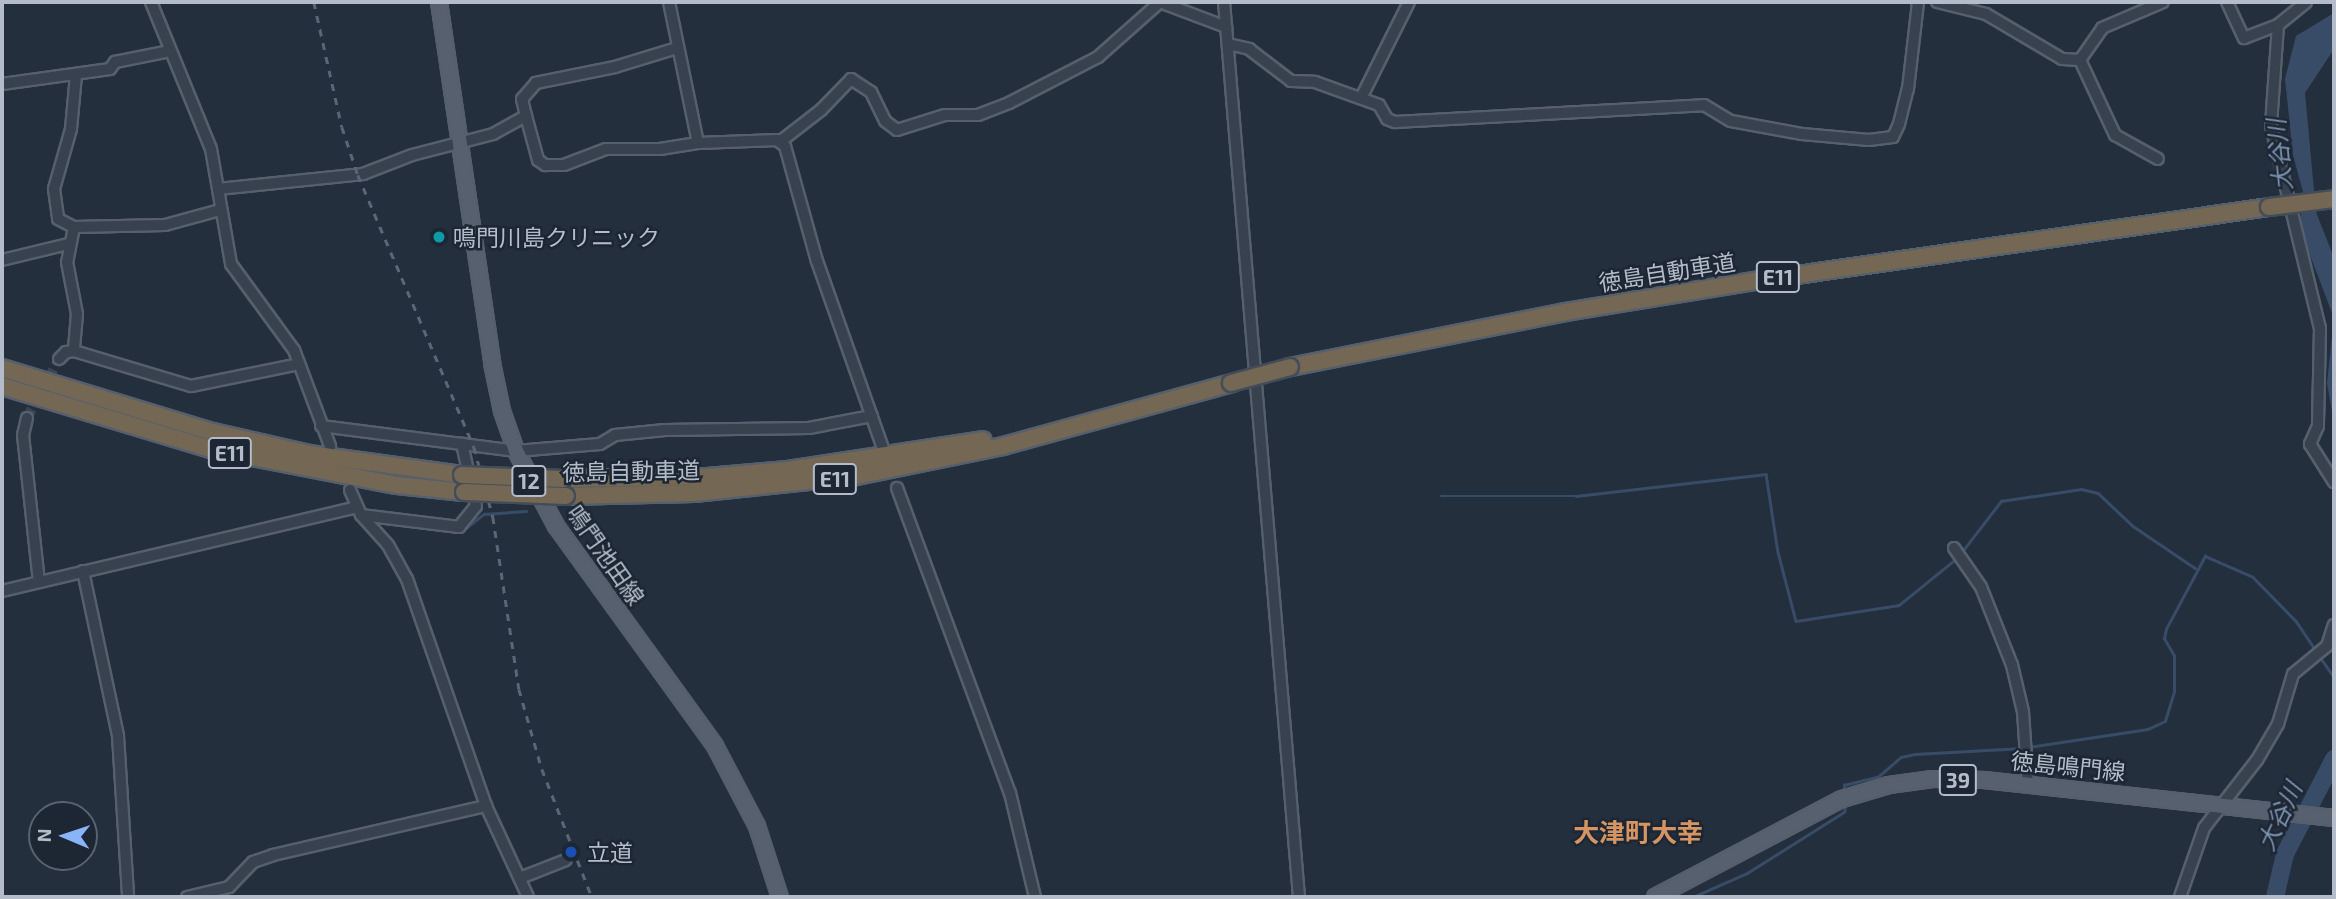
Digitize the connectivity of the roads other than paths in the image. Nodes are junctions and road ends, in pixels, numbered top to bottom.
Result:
1 (151, 2) edge
2 (439, 2) edge
3 (669, 2) edge
4 (1224, 2) edge
5 (1409, 2) edge
6 (1918, 2) edge
7 (1937, 2) edge
8 (2163, 2) edge
9 (2227, 2) edge
10 (2306, 2) edge
11 (2278, 25) junction
12 (1226, 27) junction
13 (1228, 44) junction
14 (677, 48) junction
15 (170, 51) junction
16 (2080, 60) junction
17 (76, 75) junction
18 (2, 84) edge
19 (1362, 98) junction
20 (526, 116) junction
21 (781, 141) junction
22 (460, 142) junction
23 (698, 143) junction
24 (2158, 159) dead end
25 (218, 189) junction
26 (2334, 199) edge
27 (220, 210) junction
28 (74, 227) junction
29 (68, 244) junction
30 (2, 260) edge
31 (74, 351) junction
32 (2, 359) edge
33 (59, 359) tunnel mouth
34 (299, 364) junction
35 (2, 368) edge
36 (2, 386) edge
37 (62, 387) junction
38 (872, 416) junction
39 (27, 418) tunnel mouth
40 (1099, 418) junction
41 (321, 426) junction
42 (463, 444) junction
43 (330, 446) dead end
44 (883, 448) dead end
45 (516, 451) junction
46 (2334, 482) edge
47 (897, 488) dead end
48 (350, 490) dead end
49 (359, 511) junction
50 (1955, 550) dead end
51 (83, 571) junction
52 (39, 582) junction
53 (2, 591) edge
54 (2334, 625) edge
55 (2028, 785) junction
56 (2220, 805) junction
57 (486, 806) junction
58 (2332, 818) edge
59 (566, 860) dead end
60 (520, 878) junction
61 (128, 897) edge
62 (187, 897) edge
63 (528, 897) edge
64 (780, 897) edge
65 (1035, 897) edge
66 (1299, 897) edge
67 (1655, 897) edge
68 (2180, 897) edge

1 - 15 street
2 - 22 main road, 鳴門池田線 / 12
3 - 14 street
4 - 12 street
5 - 19 street
6 - 19 street
7 - 16 street
8 - 16 street
9 - 11 street
10 - 11 street
11 - 46 street
12 - 13 street
12 - 21 street
13 - 19 street
13 - 66 street
14 - 20 street
14 - 23 street
15 - 17 street
15 - 25 street
16 - 24 street
17 - 18 street
17 - 28 street
20 - 22 street
20 - 23 street
21 - 23 street
21 - 38 street
22 - 25 street
22 - 45 main road, 鳴門池田線 / 12
25 - 27 street
26 - 40 highway, 徳島自動車道 / E11, bridge
27 - 28 street
27 - 34 street
28 - 29 street
29 - 30 street
29 - 31 street
31 - 33 street
31 - 34 street
32 - 37 highway
34 - 41 street
35 - 37 highway
36 - 40 highway, 徳島自動車道 / E11, bridge
37 - 40 highway, 徳島自動車道 / E11, bridge
38 - 44 street
38 - 45 street
39 - 52 street
41 - 42 street
41 - 43 street
42 - 45 street
42 - 49 street
45 - 64 main road, 鳴門池田線 / 12
47 - 65 street
48 - 49 street
49 - 51 street
49 - 57 street
50 - 55 street
51 - 52 street
51 - 61 street
52 - 53 street
54 - 56 street
55 - 56 main road, 徳島鳴門線 / 39
55 - 67 main road, 徳島鳴門線 / 39
56 - 58 main road, 徳島鳴門線 / 39
56 - 68 street
57 - 60 street
57 - 62 street
59 - 60 street
60 - 63 street

